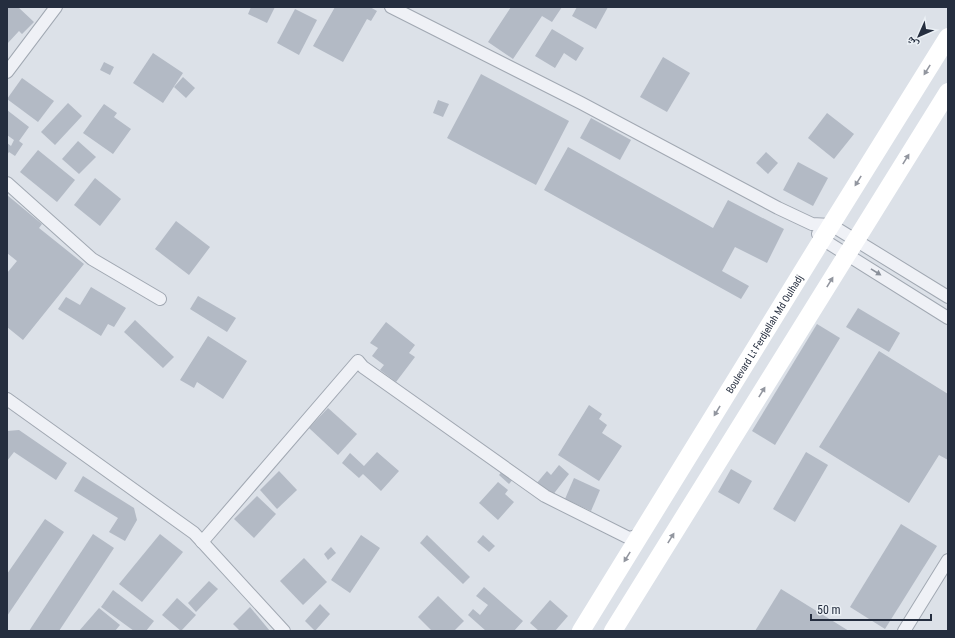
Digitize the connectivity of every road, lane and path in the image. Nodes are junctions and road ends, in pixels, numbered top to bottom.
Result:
1 (56, 7) edge
2 (391, 7) edge
3 (948, 37) edge
4 (7, 72) edge
5 (948, 92) edge
6 (7, 183) edge
7 (826, 232) junction
8 (852, 247) junction
9 (948, 297) edge
10 (160, 299) dead end
11 (948, 318) edge
12 (7, 399) edge
13 (672, 485) junction
14 (695, 499) junction
15 (640, 536) junction
16 (202, 542) junction
17 (948, 560) edge
18 (284, 631) edge
19 (581, 631) edge
20 (614, 631) edge
21 (904, 631) edge

1 - 4 street
2 - 7 street
3 -> 7 street, Boulevard Lt Ferdjellah Md Oulhadj
8 -> 5 street
6 - 10 street
7 - 8 street
7 - 8 street
7 -> 13 street, Boulevard Lt Ferdjellah Md Oulhadj
8 - 9 street
8 -> 11 street
14 -> 8 street
12 - 16 street
13 - 14 street
13 - 15 street, Boulevard Lt Ferdjellah Md Oulhadj
20 -> 14 street
15 - 16 street
15 -> 19 street, Boulevard Lt Ferdjellah Md Oulhadj
16 - 18 street
17 - 21 street

